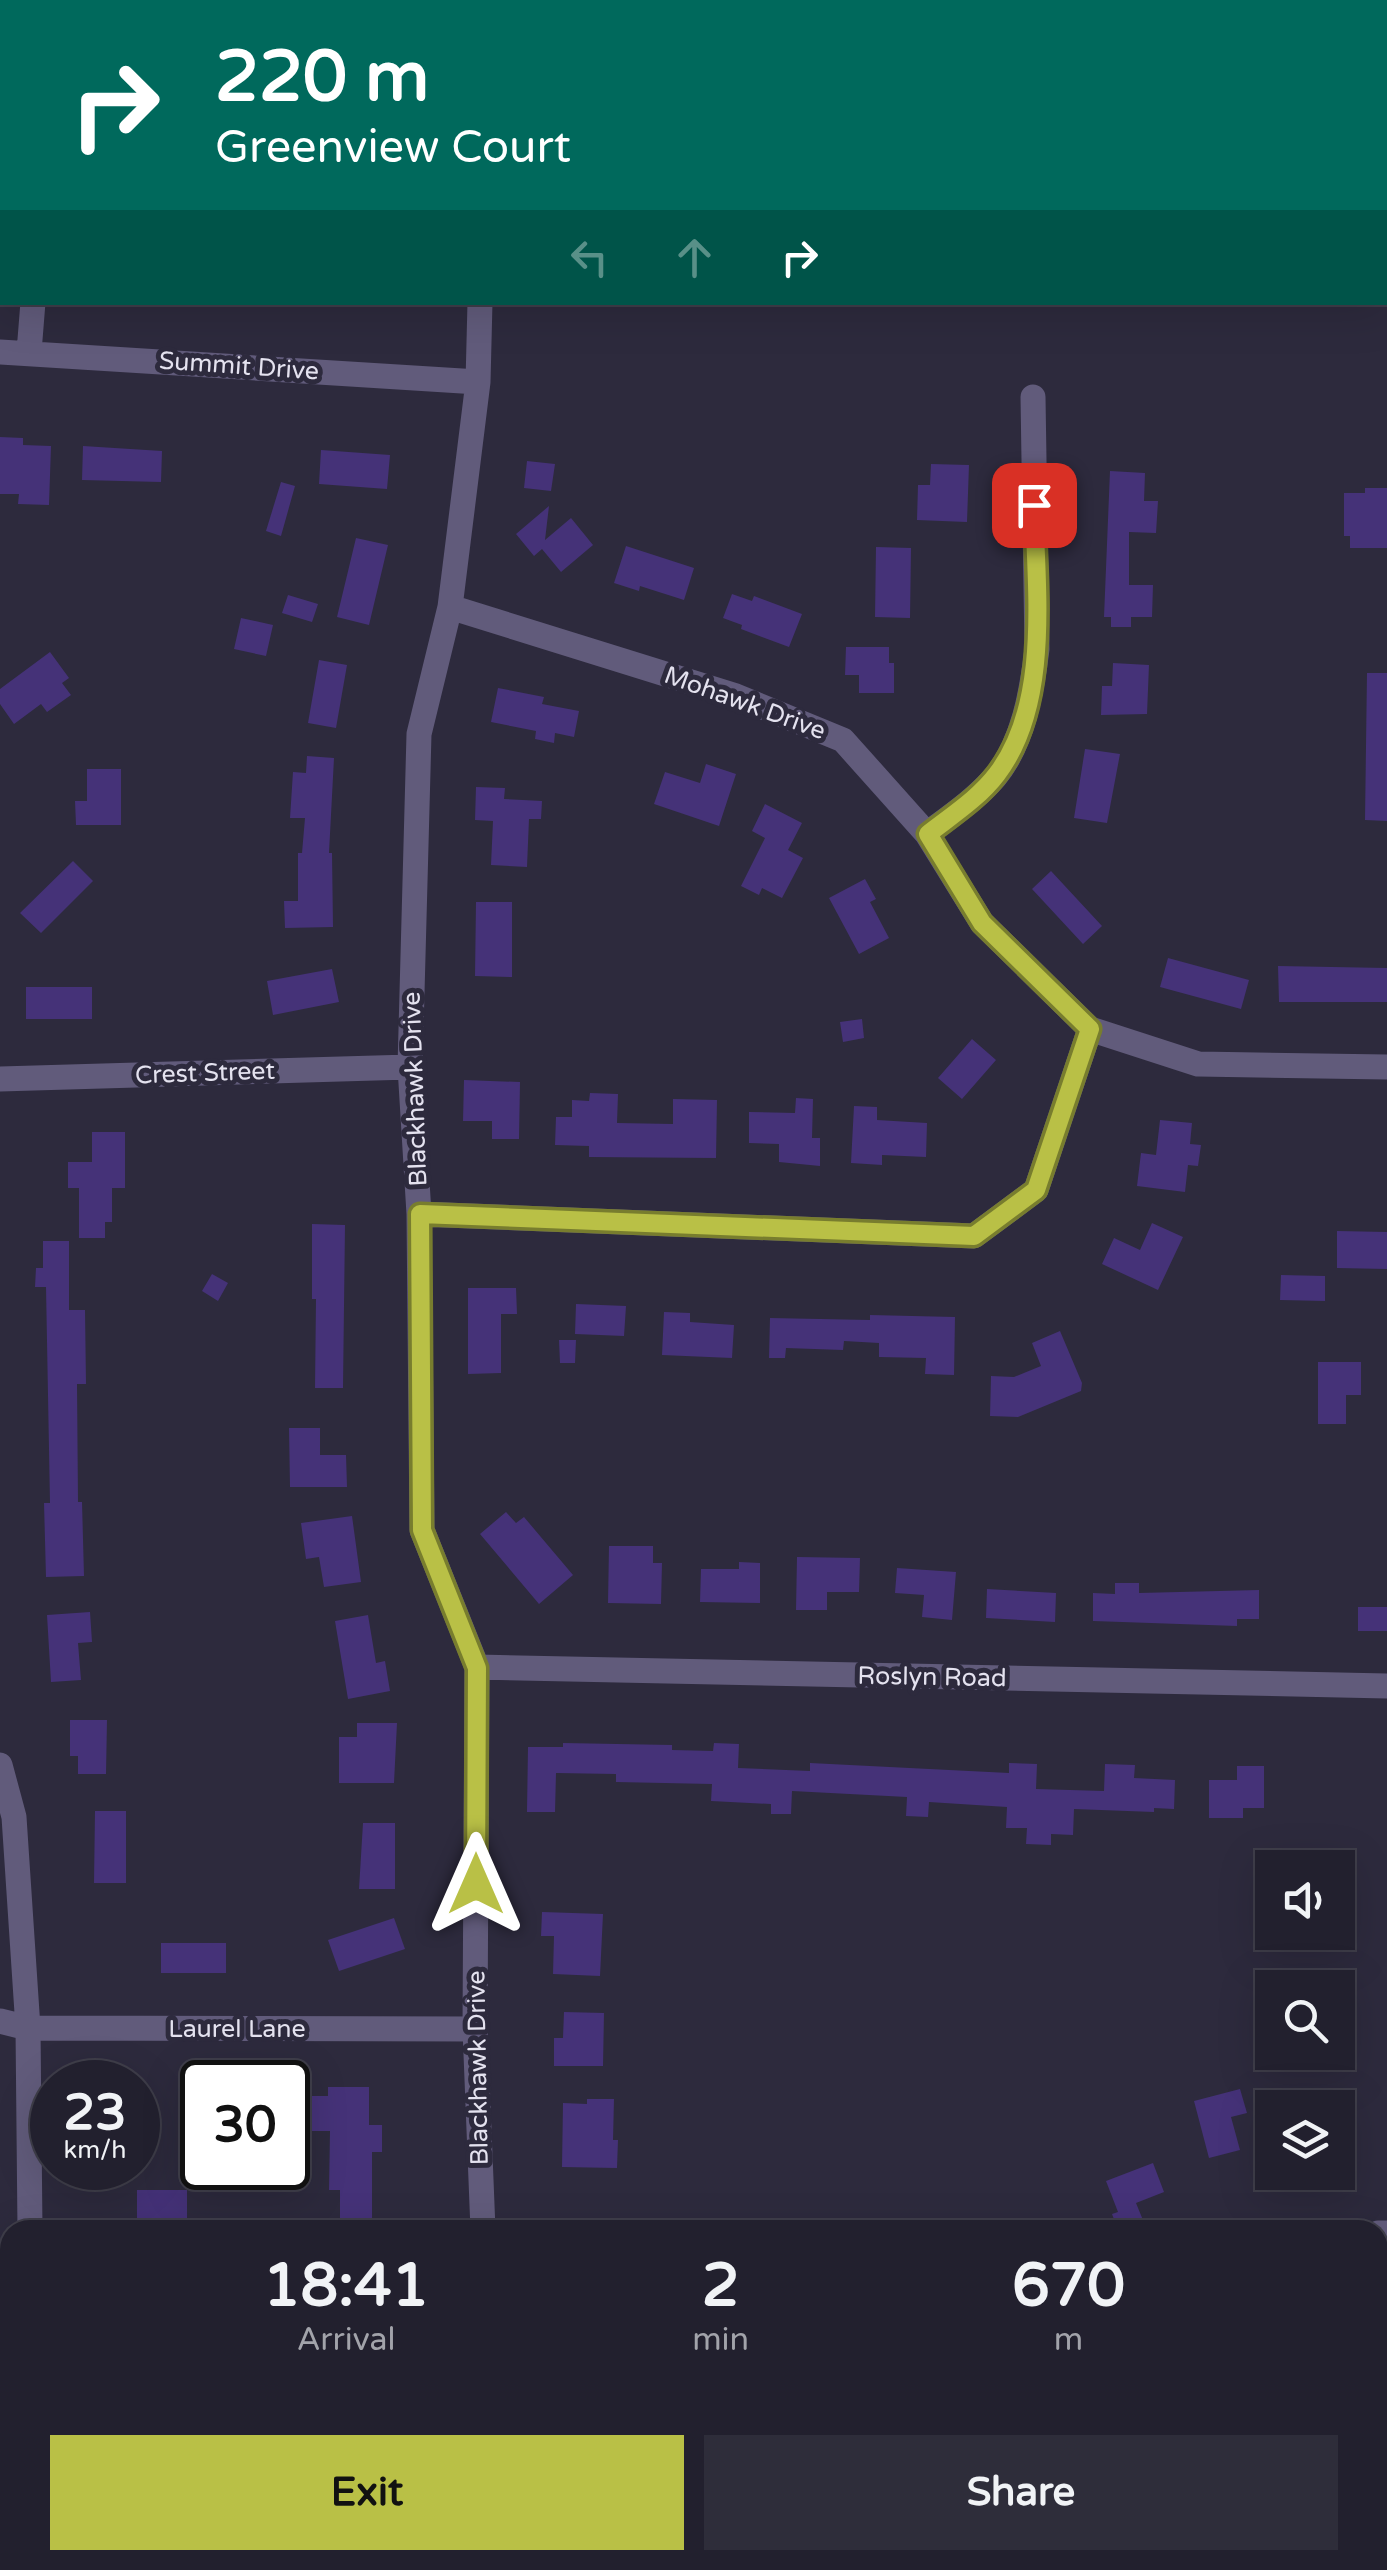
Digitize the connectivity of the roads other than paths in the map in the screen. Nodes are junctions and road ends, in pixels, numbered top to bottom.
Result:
1 (34, 305) edge
2 (480, 305) edge
3 (0, 352) edge
4 (29, 352) junction
5 (478, 382) junction
6 (1033, 397) dead end
7 (450, 607) junction
8 (928, 834) junction
9 (1090, 1029) junction
10 (410, 1067) junction
11 (1387, 1067) edge
12 (0, 1079) edge
13 (420, 1214) junction
14 (477, 1668) junction
15 (1387, 1686) edge
16 (0, 1765) edge
17 (0, 2021) edge
18 (28, 2028) junction
19 (475, 2029) junction
20 (30, 2220) edge
21 (483, 2220) edge

1 - 4 street
2 - 5 street, Blackhawk Drive
3 - 4 street, Summit Drive
4 - 5 street, Summit Drive
5 - 7 street, Blackhawk Drive
6 - 8 street
7 - 8 street, Mohawk Drive
7 - 10 street, Blackhawk Drive
8 - 9 street, Mohawk Drive
9 - 11 street, Mohawk Drive
9 - 13 street
10 - 12 street, Crest Street
10 - 13 street, Blackhawk Drive
13 - 14 street, Blackhawk Drive
14 - 15 street, Roslyn Road
14 - 19 street, Blackhawk Drive
16 - 18 street
17 - 18 street, Laurel Lane
18 - 19 street, Laurel Lane
18 - 20 street
19 - 21 street, Blackhawk Drive

